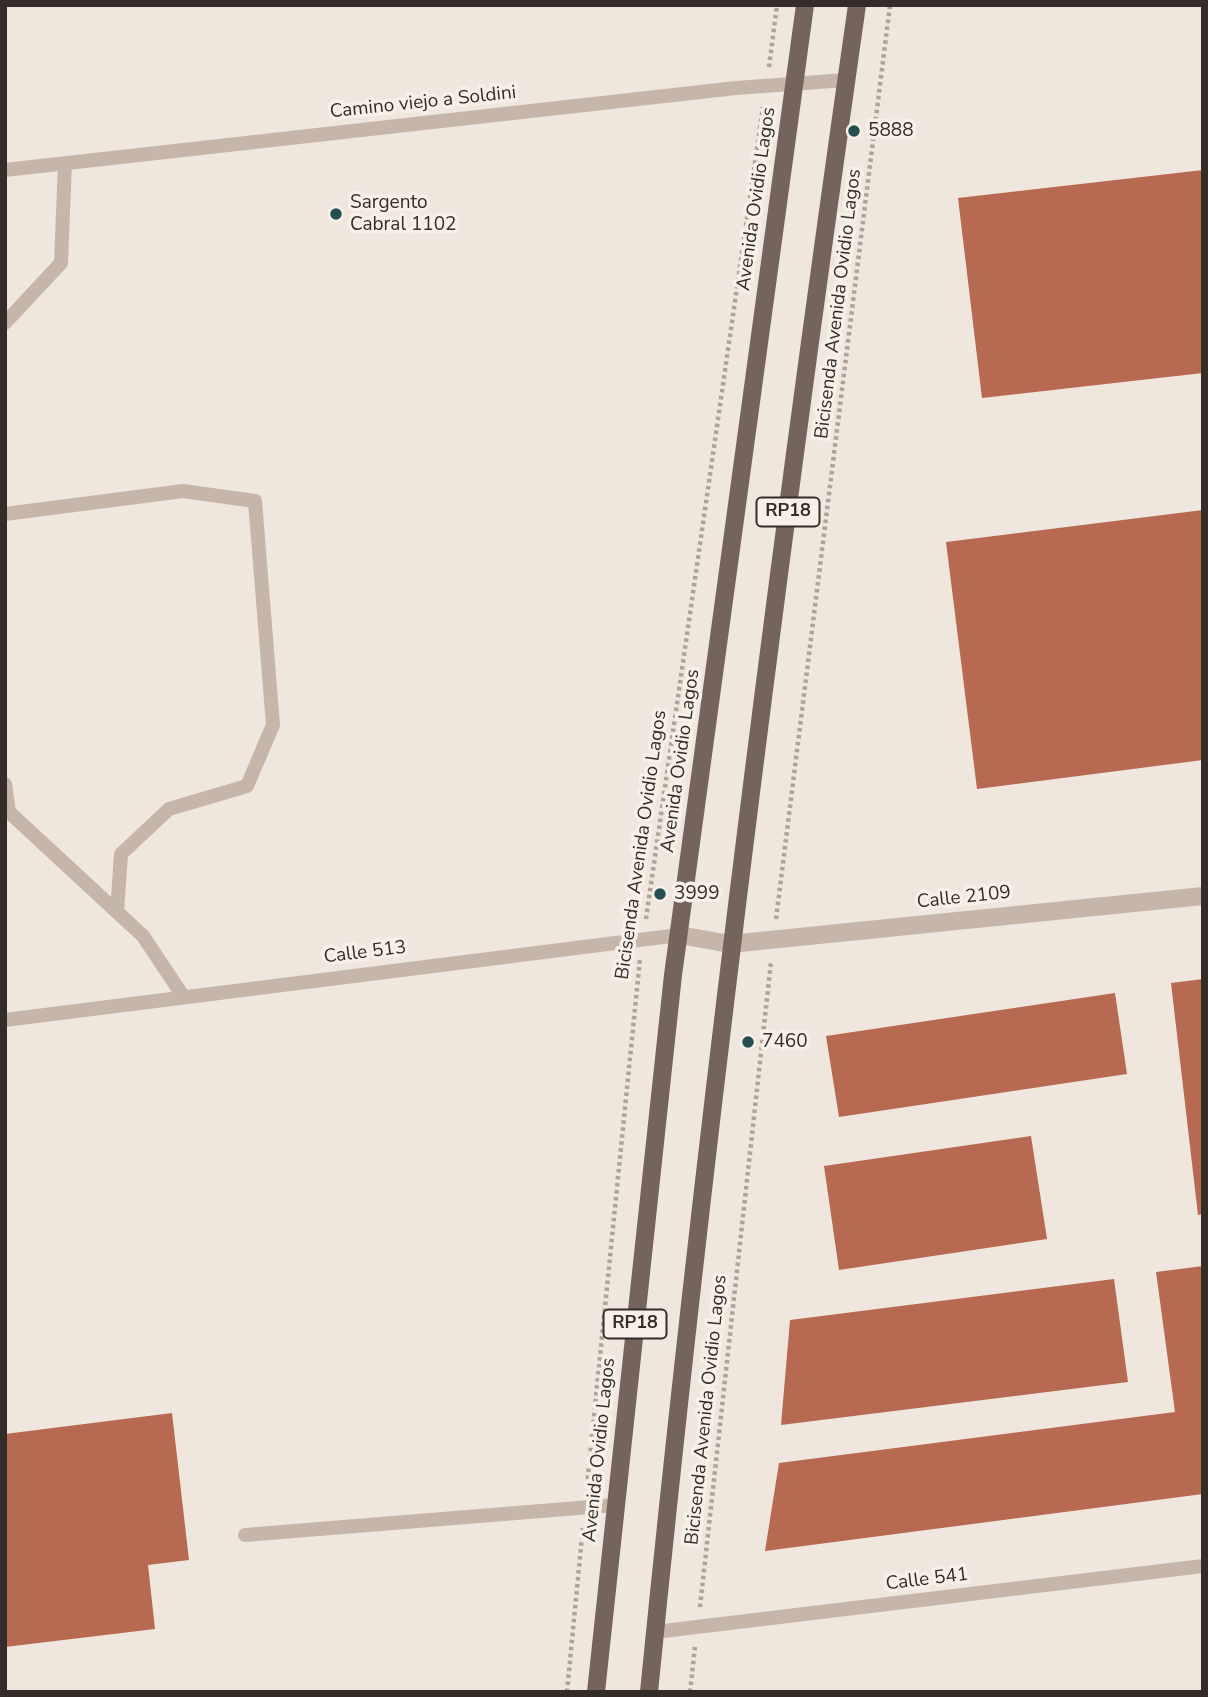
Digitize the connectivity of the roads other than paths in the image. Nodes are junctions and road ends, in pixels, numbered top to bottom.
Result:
1 (805, 5) edge
2 (857, 5) edge
3 (846, 80) junction
4 (794, 84) junction
5 (65, 163) junction
6 (5, 170) edge
7 (5, 323) edge
8 (5, 514) edge
9 (5, 784) edge
10 (7, 812) edge
11 (1203, 896) edge
12 (117, 912) junction
13 (679, 935) junction
14 (730, 944) junction
15 (183, 996) junction
16 (5, 1020) edge
17 (615, 1505) junction
18 (244, 1535) dead end
19 (1203, 1566) edge
20 (655, 1632) junction
21 (596, 1692) edge
22 (649, 1692) edge

1 - 4 main road, Avenida Ovidio Lagos / RP18
2 - 3 main road, RP18
3 - 4 lane, Camino viejo a Soldini
3 - 14 main road, RP18
4 - 5 lane, Camino viejo a Soldini
4 - 13 main road, Avenida Ovidio Lagos / RP18
5 - 6 lane, Camino viejo a Soldini
5 - 7 lane
8 - 12 lane
9 - 10 lane
10 - 12 lane
11 - 14 street, Calle 2109
12 - 15 lane
13 - 14 street, Calle 513
13 - 15 lane, Calle 513
13 - 17 main road, Avenida Ovidio Lagos / RP18
14 - 20 main road, RP18
15 - 16 lane, Calle 513
17 - 18 lane
17 - 21 main road, Avenida Ovidio Lagos / RP18
19 - 20 lane, Calle 541
20 - 22 main road, RP18

